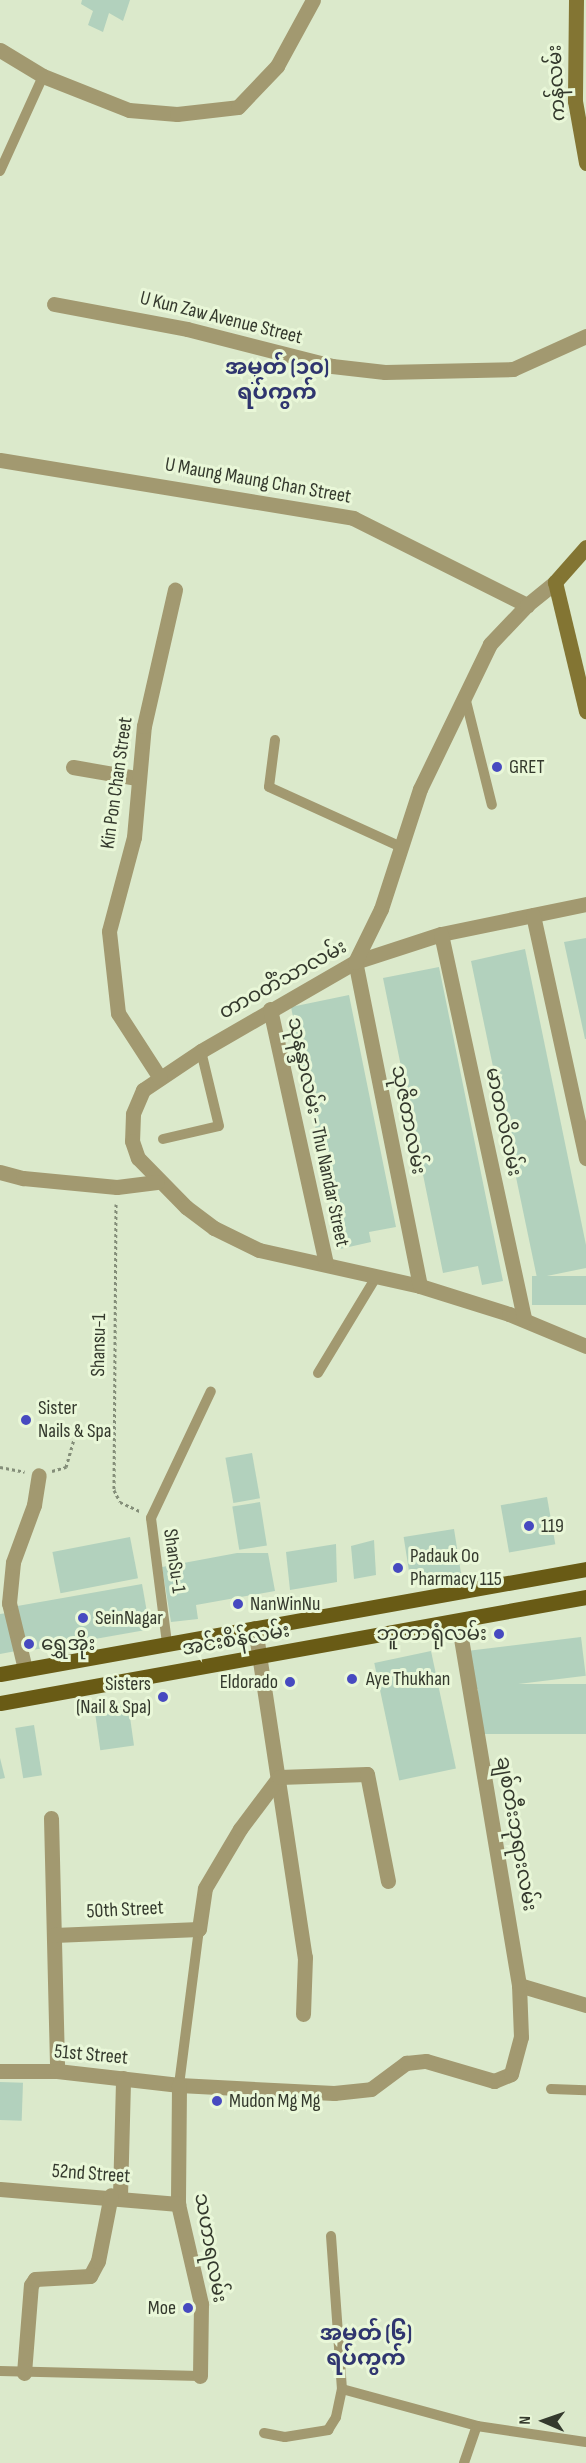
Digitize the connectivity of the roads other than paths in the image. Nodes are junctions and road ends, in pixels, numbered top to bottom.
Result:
1 (313, 0) edge
2 (576, 0) edge
3 (0, 50) edge
4 (43, 76) junction
5 (586, 163) edge
6 (0, 171) edge
7 (54, 304) dead end
8 (586, 336) edge
9 (0, 460) edge
10 (586, 547) edge
11 (555, 582) junction
12 (175, 589) dead end
13 (527, 605) junction
14 (583, 684) edge
15 (465, 698) junction
16 (586, 711) edge
17 (275, 740) dead end
18 (73, 767) dead end
19 (137, 778) junction
20 (492, 805) dead end
21 (399, 846) junction
22 (586, 904) edge
23 (533, 915) junction
24 (441, 934) junction
25 (355, 962) junction
26 (270, 1009) junction
27 (201, 1051) junction
28 (160, 1078) junction
29 (163, 1139) dead end
30 (586, 1158) edge
31 (0, 1172) edge
32 (157, 1182) junction
33 (326, 1263) junction
34 (375, 1279) junction
35 (420, 1286) junction
36 (524, 1319) junction
37 (586, 1346) edge
38 (318, 1373) dead end
39 (211, 1391) dead end
40 (39, 1475) road end
41 (586, 1569) edge
42 (586, 1597) edge
43 (458, 1621) junction
44 (255, 1628) junction
45 (167, 1643) junction
46 (262, 1657) junction
47 (25, 1669) junction
48 (0, 1674) edge
49 (0, 1703) edge
50 (279, 1777) junction
51 (51, 1818) dead end
52 (388, 1881) dead end
53 (199, 1929) junction
54 (54, 1935) junction
55 (519, 1985) junction
56 (586, 2005) edge
57 (303, 2014) dead end
58 (0, 2071) edge
59 (57, 2071) junction
60 (123, 2079) junction
61 (179, 2085) junction
62 (551, 2089) dead end
63 (586, 2090) edge
64 (0, 2189) edge
65 (115, 2196) junction
66 (178, 2204) junction
67 (331, 2236) dead end
68 (0, 2371) edge
69 (24, 2373) junction
70 (200, 2376) joint
71 (342, 2389) junction
72 (477, 2426) junction
73 (264, 2433) dead end
74 (586, 2442) edge
75 (464, 2463) edge

1 - 4 street
2 - 5 main road, ကန်လမ်း
3 - 4 street
4 - 6 lane
7 - 8 street, U Kun Zaw Avenue Street
9 - 13 street, U Maung Maung Chan Street
10 - 11 main road
11 - 13 street
11 - 14 main road
12 - 19 street, Kin Pon Chan Street
13 - 15 street
14 - 16 main road
15 - 20 lane
15 - 21 street
17 - 21 lane
18 - 19 street
19 - 28 street, Kin Pon Chan Street
21 - 25 street
22 - 23 street, တာဝတိံသာလမ်း
23 - 24 street, တာဝတိံသာလမ်း
23 - 30 street
24 - 25 street, တာဝတိံသာလမ်း
24 - 36 street, မာတလိလမ်း
25 - 26 street, တာဝတိံသာလမ်း
25 - 35 street, သုဇိတာလမ်း
26 - 27 street, တာဝတိံသာလမ်း
26 - 33 street, သုနန္ဒာလမ်း - Thu Nandar Street
27 - 28 street, တာဝတိံသာလမ်း
27 - 29 lane
28 - 32 street, တာဝတိံသာလမ်း
31 - 32 street
32 - 33 street
33 - 34 street
34 - 35 street
34 - 38 lane
35 - 36 street
36 - 37 street
39 - 45 lane, ShanSu-1
40 - 47 street
41 - 44 main road
42 - 43 main road, အင်းစိန်လမ်း
43 - 46 main road, အင်းစိန်လမ်း
43 - 55 street, ချစ်တီးဘုရားလမ်း
44 - 45 main road
44 - 46 street
45 - 47 main road
46 - 49 main road, အင်းစိန်လမ်း
46 - 50 street
47 - 48 main road
50 - 52 street
50 - 53 street
50 - 57 street
51 - 54 street
53 - 54 street, 50th Street
53 - 61 lane, သဟာရလမ်း
54 - 59 street
55 - 56 street
55 - 61 street, ချစ်တီးဘုရားလမ်း
58 - 59 street, 51st Street
59 - 60 street, 51st Street
60 - 61 street, 51st Street
60 - 65 street
61 - 66 street, သဟာရလမ်း
62 - 63 lane
64 - 65 street, 52nd Street
65 - 66 street, 52nd Street
65 - 69 street
66 - 70 street, သဟာရလမ်း
67 - 71 lane
68 - 69 lane, သဟာရလမ်း
69 - 70 lane, သဟာရလမ်း
71 - 72 lane
71 - 73 lane
72 - 74 lane
72 - 75 lane

